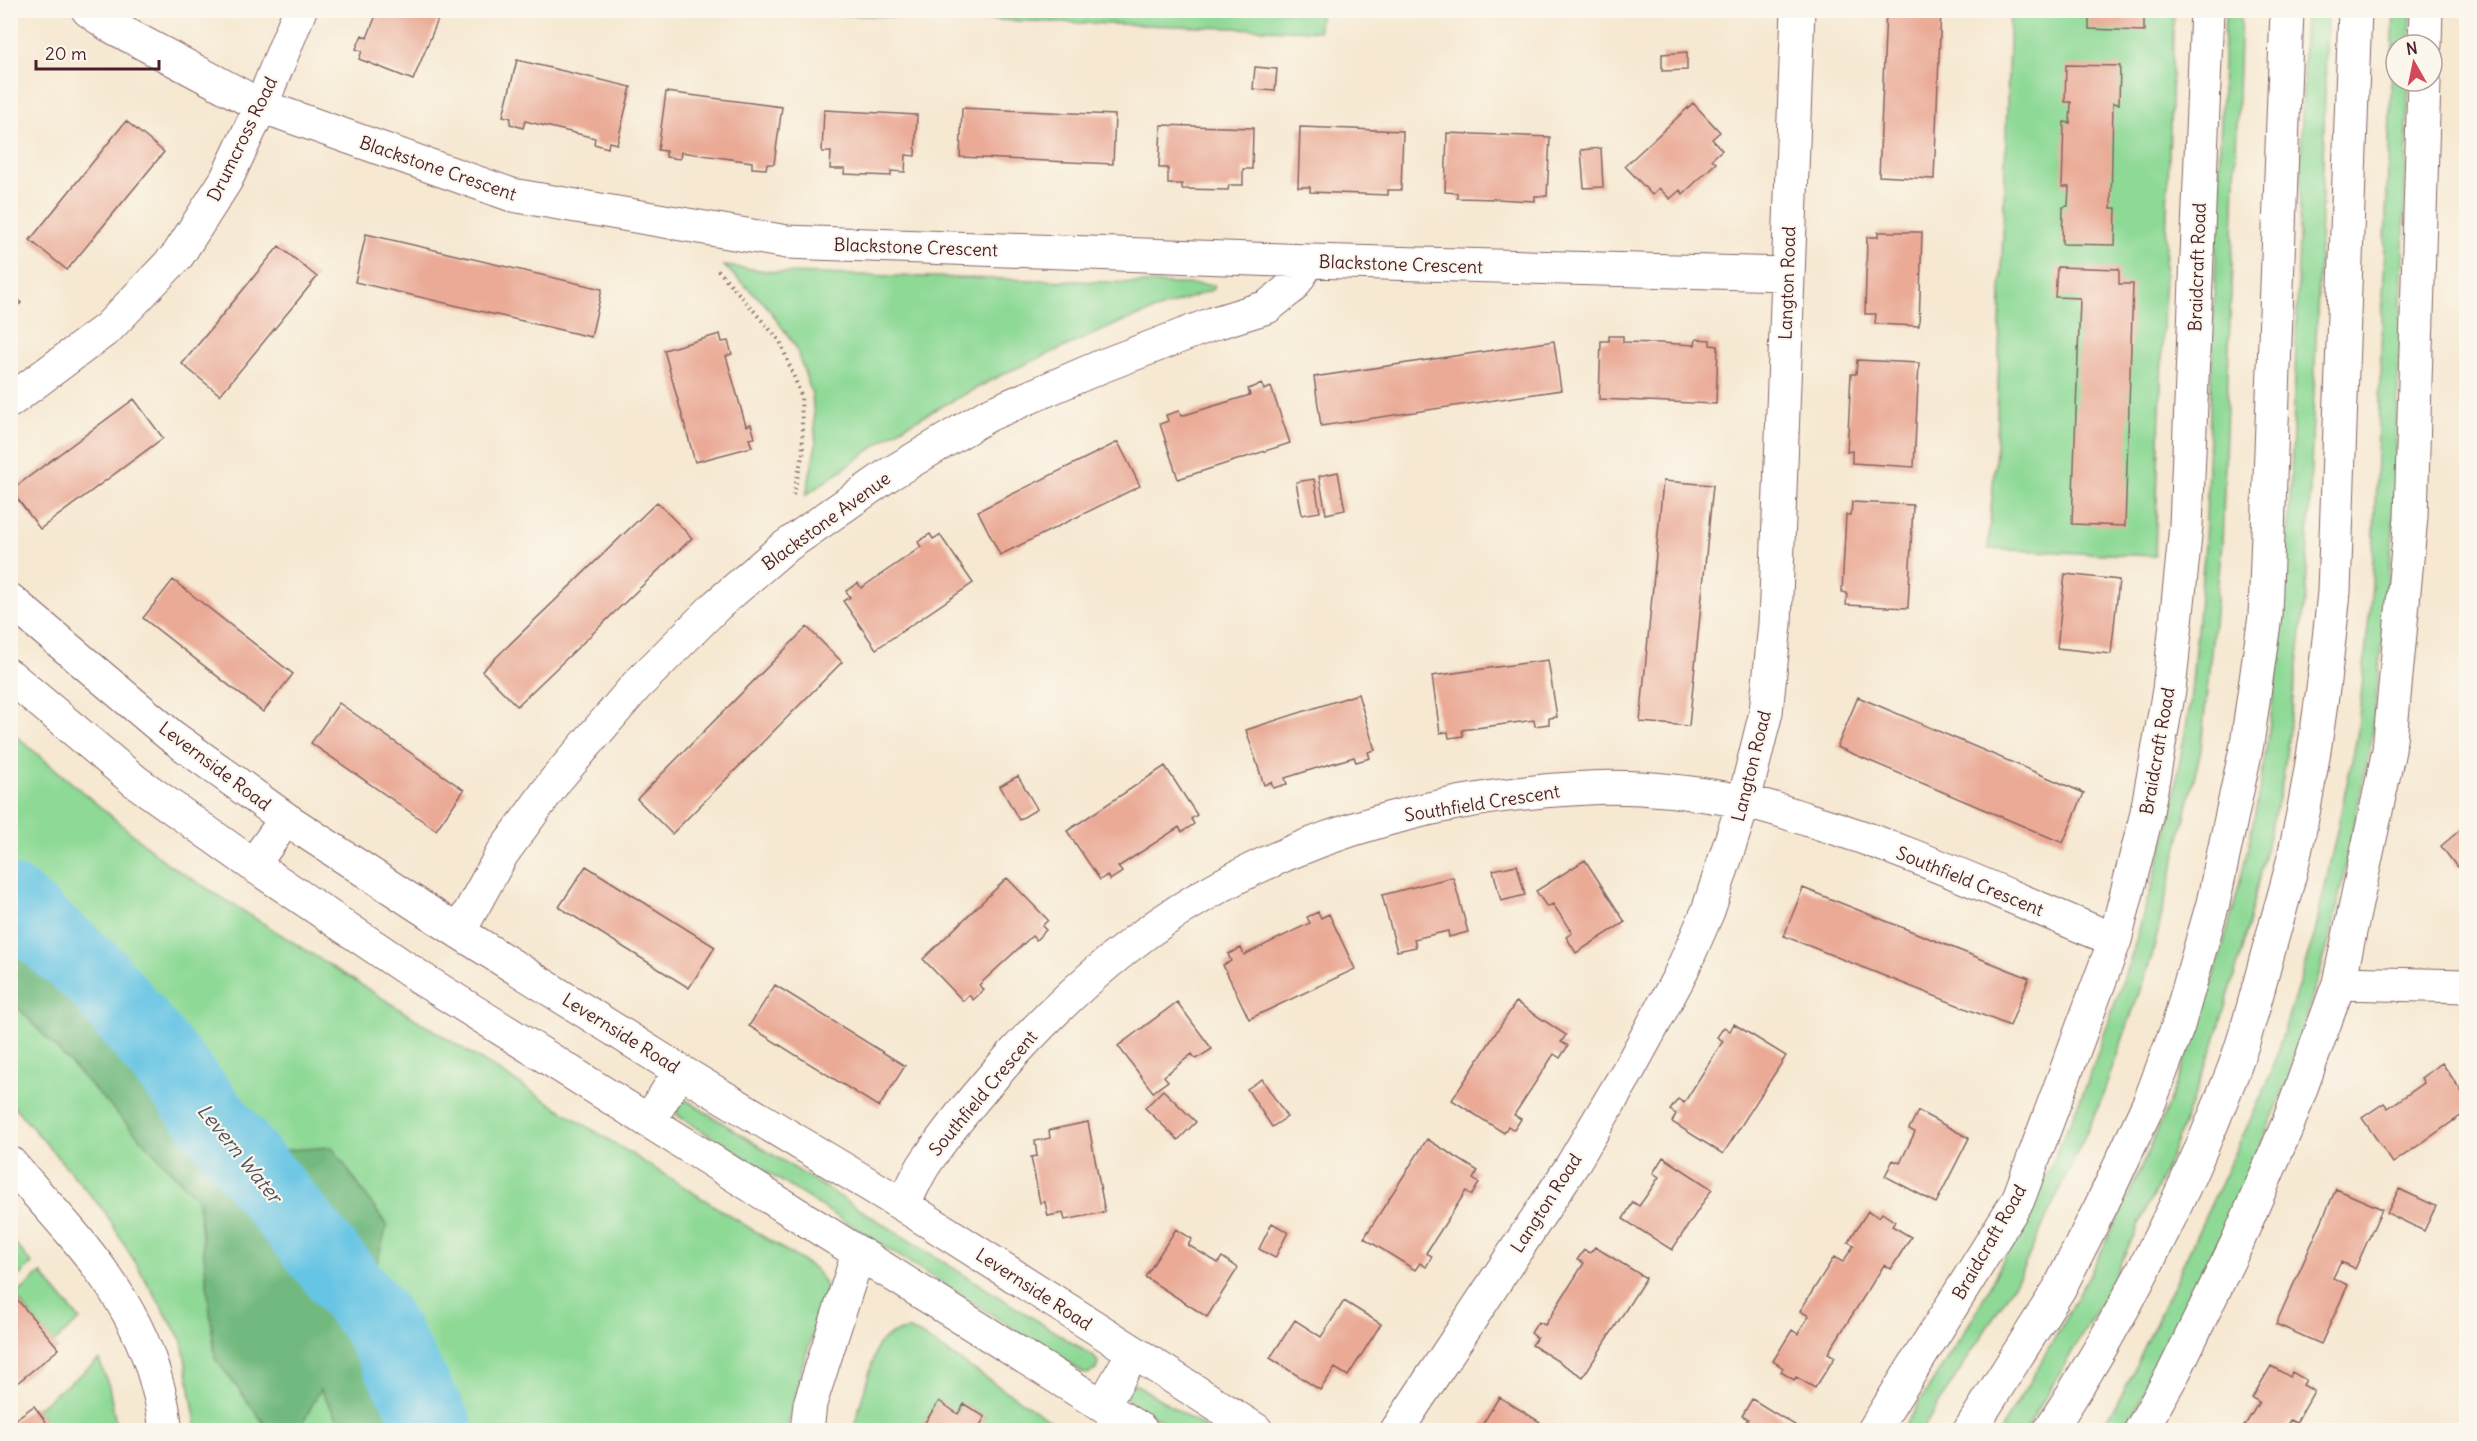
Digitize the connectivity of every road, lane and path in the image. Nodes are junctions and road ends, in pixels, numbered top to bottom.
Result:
1 (87, 10) edge
2 (300, 10) edge
3 (1798, 10) edge
4 (2207, 10) edge
5 (2287, 10) edge
6 (2355, 10) edge
7 (2426, 10) edge
8 (2425, 33) edge
9 (2424, 93) edge
10 (261, 106) junction
11 (694, 226) junction
12 (1309, 261) junction
13 (1787, 274) junction
14 (10, 401) edge
15 (782, 549) junction
16 (15, 614) edge
17 (10, 676) edge
18 (1744, 801) junction
19 (286, 819) junction
20 (253, 865) junction
21 (459, 932) junction
22 (2115, 940) junction
23 (2339, 983) junction
24 (2466, 986) edge
25 (680, 1071) junction
26 (649, 1121) junction
27 (10, 1163) edge
28 (903, 1205) junction
29 (858, 1254) junction
30 (1133, 1353) junction
31 (1102, 1406) junction
32 (165, 1431) edge
33 (807, 1431) edge
34 (1142, 1431) edge
35 (1256, 1431) edge
36 (1396, 1431) edge
37 (1874, 1431) edge
38 (1970, 1431) edge
39 (2050, 1431) edge
40 (2141, 1431) edge

1 - 10 street, Blackstone Crescent
2 - 10 street, Drumcross Road
3 - 13 street, Langton Road
4 - 22 street, Braidcraft Road
5 - 38 street
6 - 39 street
7 - 8 street
9 - 23 street
10 - 11 street, Blackstone Crescent
10 - 14 street, Drumcross Road
11 - 12 street, Blackstone Crescent
11 - 15 path
12 - 13 street, Blackstone Crescent
12 - 15 street, Blackstone Avenue
13 - 18 street, Langton Road
15 - 21 street, Blackstone Avenue
16 - 19 street, Levernside Road
17 - 20 street
18 - 22 street, Southfield Crescent
18 - 28 street, Southfield Crescent
18 - 36 street, Langton Road
19 - 20 street
19 - 21 street, Levernside Road
20 - 26 street
21 - 25 street, Levernside Road
22 - 37 street, Braidcraft Road
23 - 24 street
23 - 40 street
25 - 26 street
25 - 28 street, Levernside Road
26 - 29 street
27 - 32 street
28 - 30 street, Levernside Road
29 - 31 street
29 - 33 street
30 - 31 street
30 - 35 street, Levernside Road
31 - 34 street

